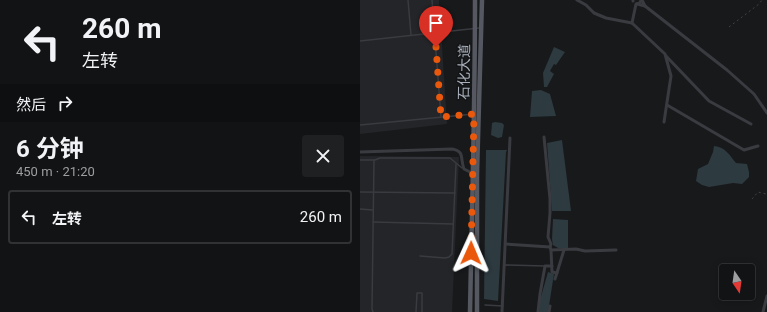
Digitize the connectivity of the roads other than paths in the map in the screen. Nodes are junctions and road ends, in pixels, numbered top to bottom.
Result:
1 (408, 0) edge
2 (432, 0) edge
3 (475, 0) edge
4 (482, 0) edge
5 (577, 0) edge
6 (641, 0) edge
7 (635, 2) edge
8 (645, 6) junction
9 (632, 23) junction
10 (481, 28) junction
11 (475, 29) junction
12 (434, 33) junction
13 (411, 36) junction
14 (360, 41) edge
15 (665, 54) junction
16 (667, 105) junction
17 (767, 113) edge
18 (474, 114) junction
19 (441, 117) junction
20 (664, 122) dead end
21 (751, 124) dead end
22 (360, 125) edge
23 (544, 136) dead end
24 (510, 138) dead end
25 (758, 146) dead end
26 (360, 152) edge
27 (360, 160) edge
28 (374, 160) junction
29 (456, 164) junction
30 (463, 168) junction
31 (475, 174) junction
32 (360, 192) edge
33 (374, 192) junction
34 (455, 193) junction
35 (360, 209) edge
36 (374, 210) junction
37 (373, 222) junction
38 (453, 224) junction
39 (506, 244) junction
40 (550, 249) junction
41 (564, 250) junction
42 (616, 250) dead end
43 (420, 256) dead end
44 (505, 266) junction
45 (545, 266) junction
46 (552, 266) junction
47 (557, 273) junction
48 (555, 279) dead end
49 (767, 296) edge
50 (485, 305) dead end
51 (502, 306) junction
52 (550, 306) dead end
53 (373, 312) edge
54 (416, 312) edge
55 (422, 312) edge
56 (470, 312) edge
57 (477, 312) edge
58 (502, 312) edge
59 (538, 312) edge
60 (549, 312) edge
61 (763, 312) edge

1 - 13 lane
2 - 12 lane
3 - 11 main road, 石化大道
4 - 10 main road, 石化大道
5 - 9 street
6 - 7 street
6 - 8 street
7 - 8 street
7 - 9 street
8 - 17 street
9 - 15 street
10 - 11 lane
10 - 31 main road, 石化大道
11 - 12 lane
11 - 18 main road, 石化大道
12 - 13 lane
12 - 19 lane
13 - 14 lane
15 - 16 street
15 - 21 street
16 - 20 street
16 - 25 street
18 - 19 lane
18 - 31 main road, 石化大道
19 - 22 lane
23 - 40 street
24 - 39 street
26 - 30 street
27 - 28 lane
28 - 29 lane
28 - 33 lane
29 - 30 lane
29 - 34 lane
30 - 31 street
31 - 56 main road, 石化大道
31 - 57 main road, 石化大道
32 - 33 lane
33 - 34 lane
33 - 36 lane
34 - 38 lane
35 - 36 lane
36 - 37 lane
37 - 38 lane
37 - 53 lane
38 - 43 lane
39 - 40 street
39 - 44 street
40 - 41 street
40 - 46 street
41 - 42 street
41 - 47 street
44 - 45 lane
44 - 51 street
45 - 46 street
45 - 59 street
46 - 47 street
47 - 48 street
49 - 61 street
50 - 51 lane
51 - 58 street
52 - 60 street
54 - 55 lane

